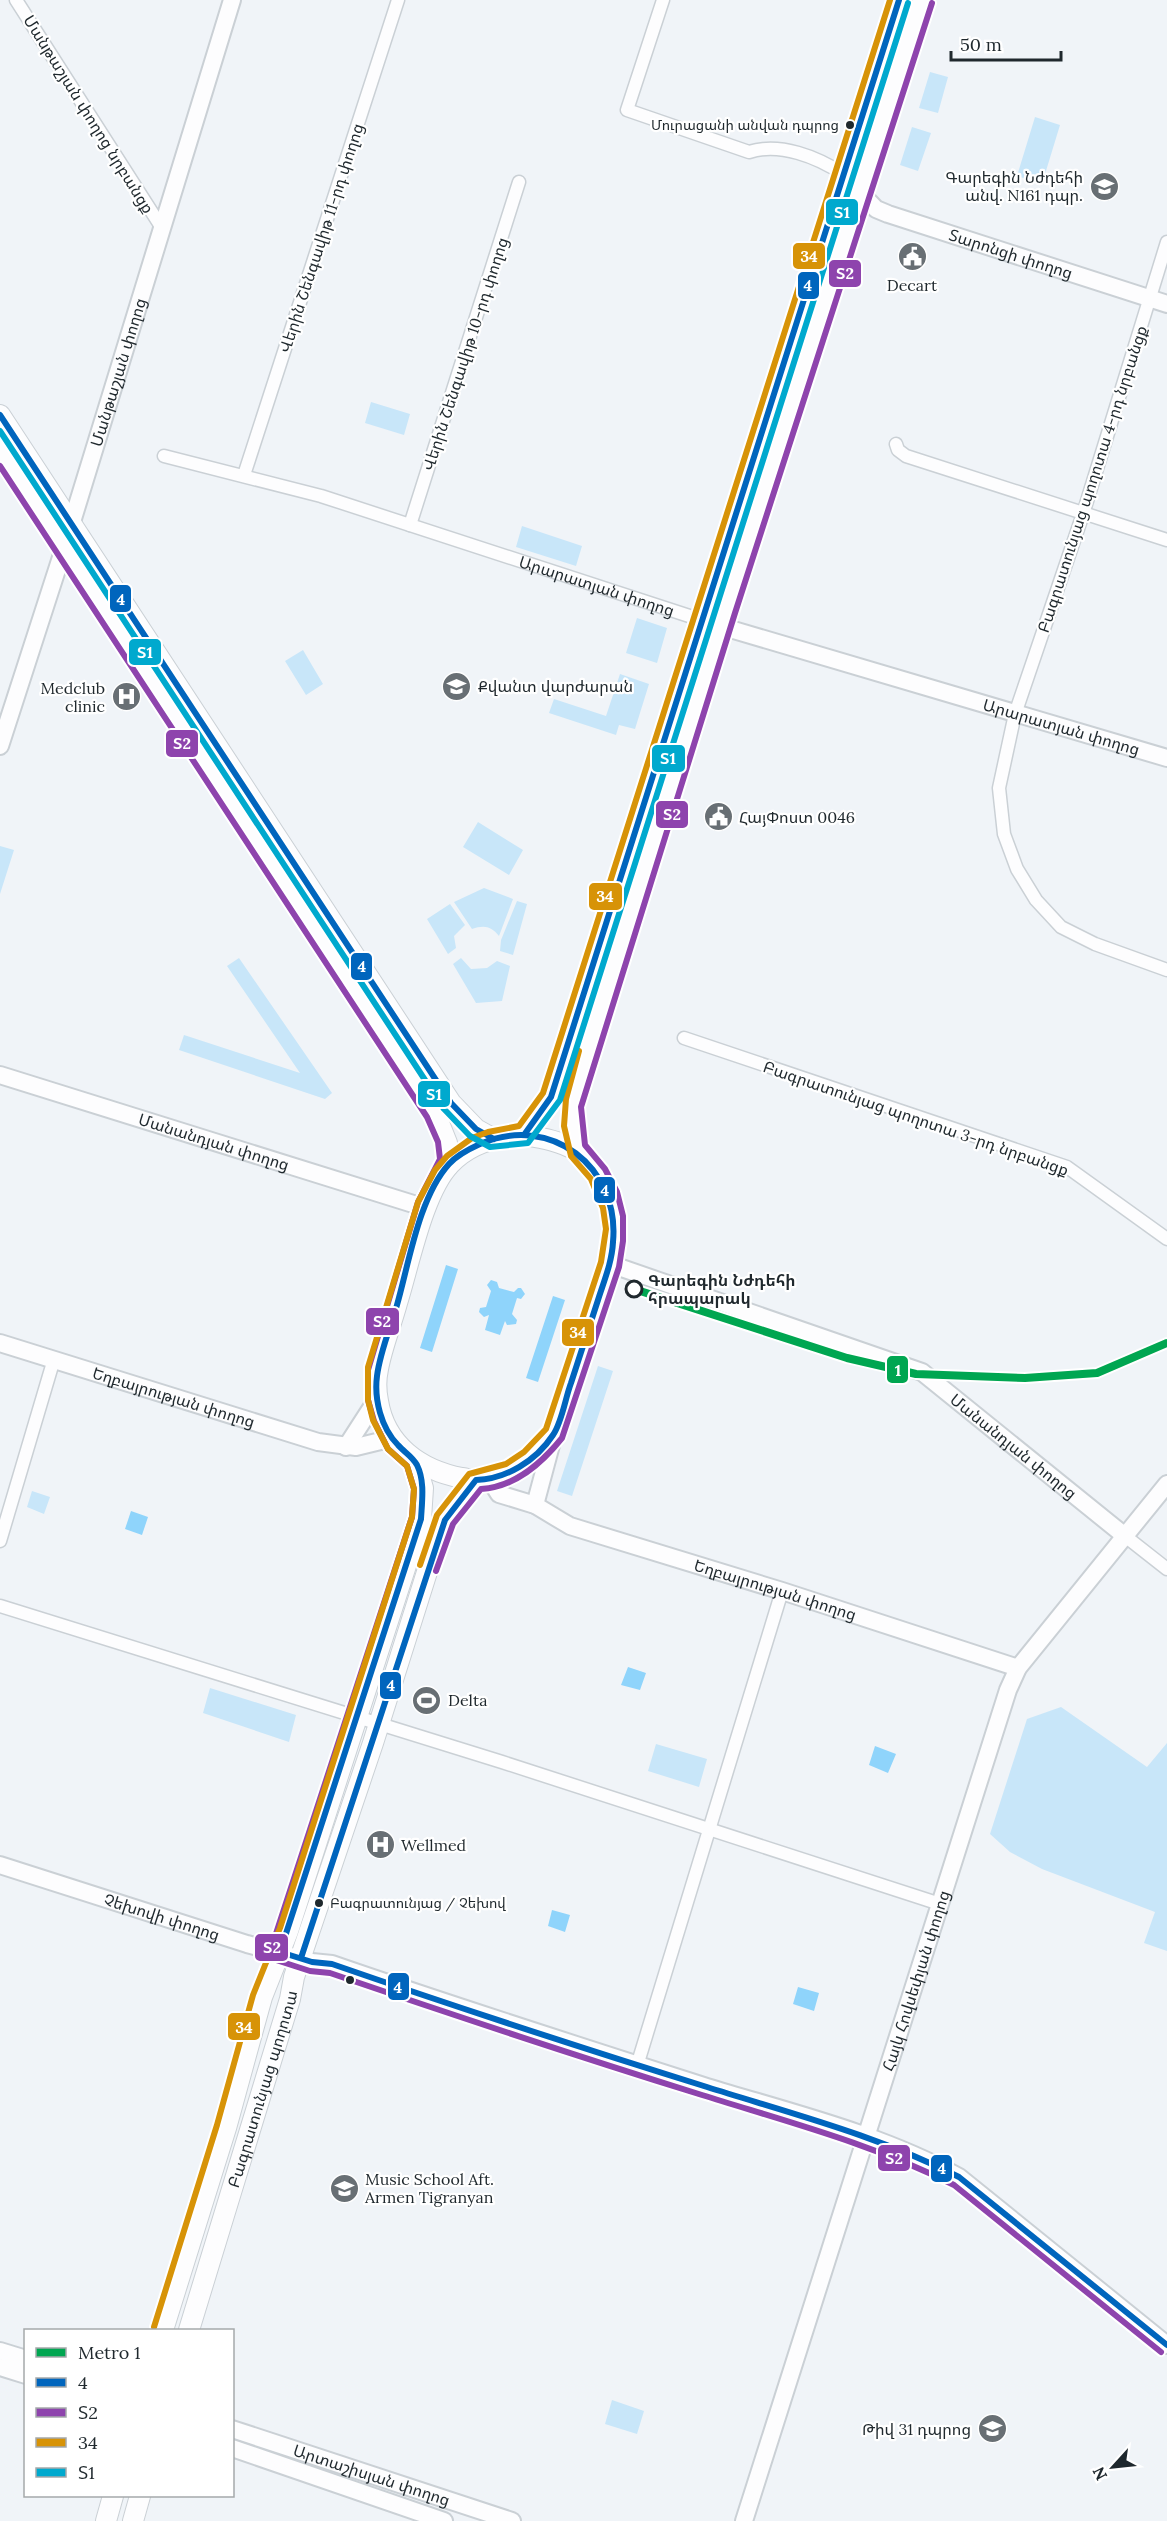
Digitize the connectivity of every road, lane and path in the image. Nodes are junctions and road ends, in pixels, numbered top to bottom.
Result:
1 (16, 0) edge
2 (232, 0) edge
3 (398, 0) edge
4 (663, 0) edge
5 (899, 0) edge
6 (923, 0) edge
7 (843, 174) junction
8 (519, 182) dead end
9 (861, 195) junction
10 (162, 228) junction
11 (1167, 242) edge
12 (1150, 299) junction
13 (1167, 304) edge
14 (0, 415) edge
15 (896, 444) dead end
16 (0, 450) edge
17 (164, 456) dead end
18 (244, 475) junction
19 (1083, 514) junction
20 (71, 522) junction
21 (410, 525) junction
22 (1167, 540) edge
23 (64, 548) junction
24 (701, 620) junction
25 (720, 626) junction
26 (1015, 714) junction
27 (0, 746) edge
28 (1167, 758) edge
29 (1167, 970) edge
30 (684, 1038) dead end
31 (0, 1075) edge
32 (524, 1135) junction
33 (494, 1139) junction
34 (578, 1151) junction
35 (448, 1166) junction
36 (426, 1208) junction
37 (1167, 1239) edge
38 (610, 1264) junction
39 (0, 1343) edge
40 (54, 1359) junction
41 (377, 1399) junction
42 (554, 1434) junction
43 (393, 1438) junction
44 (346, 1447) junction
45 (415, 1461) junction
46 (483, 1480) junction
47 (1167, 1484) edge
48 (535, 1505) junction
49 (1125, 1536) junction
50 (0, 1541) edge
51 (1167, 1569) edge
52 (782, 1591) junction
53 (0, 1606) edge
54 (1018, 1668) junction
55 (357, 1718) junction
56 (379, 1725) junction
57 (709, 1829) junction
58 (0, 1864) edge
59 (940, 1904) junction
60 (280, 1952) junction
61 (301, 1958) junction
62 (637, 2067) junction
63 (865, 2140) junction
64 (164, 2329) edge
65 (190, 2329) edge
66 (1167, 2345) edge
67 (0, 2351) edge
68 (1167, 2351) edge
69 (24, 2357) edge
70 (0, 2367) edge
71 (24, 2374) edge
72 (234, 2430) edge
73 (234, 2449) edge
74 (113, 2497) edge
75 (140, 2497) edge
76 (106, 2521) edge
77 (133, 2521) edge
78 (444, 2521) edge
79 (512, 2521) edge
80 (744, 2521) edge

1 - 10 street, Մանթաշյան փողոց նրբանցք
2 - 10 street, Մանթաշյան փողոց
3 - 18 street, Վերին Շենգավիթ 11-րդ փողոց
4 - 7 street
5 - 7 main road
6 - 9 main road
7 - 9 street, Տարոնցի փողոց
7 - 24 main road
8 - 21 street, Վերին Շենգավիթ 10-րդ փողոց
9 - 12 street, Տարոնցի փողոց
9 - 25 main road
10 - 20 street, Մանթաշյան փողոց
11 - 12 street, Բագրատունյաց պողոտա 4-րդ նրբանցք
12 - 13 street, Տարոնցի փողոց
12 - 19 street, Բագրատունյաց պողոտա 4-րդ նրբանցք
14 - 20 main road
15 - 19 street
16 - 23 main road
17 - 18 street, Արարատյան փողոց
18 - 21 street, Արարատյան փողոց
19 - 22 street
19 - 26 street, Բագրատունյաց պողոտա 4-րդ նրբանցք
20 - 23 street, Մանթաշյան փողոց
20 - 33 main road
21 - 24 street, Արարատյան փողոց
23 - 27 street, Մանթաշյան փողոց
23 - 35 main road
24 - 25 street, Արարատյան փողոց
24 - 32 main road
25 - 26 street, Արարատյան փողոց
25 - 34 main road
26 - 28 street, Արարատյան փողոց
26 - 29 street, Բագրատունյաց պողոտա 4-րդ նրբանցք
30 - 37 street, Բագրատունյաց պողոտա 3-րդ նրբանցք
31 - 36 street, Մանանդյան փողոց
32 - 33 main road
32 - 34 main road
33 - 35 main road
34 - 38 main road
35 - 36 main road
36 - 41 main road
38 - 42 main road
38 - 49 street, Մանանդյան փողոց
39 - 40 street, Եղբայրության փողոց
40 - 44 street, Եղբայրության փողոց
40 - 50 street
41 - 43 main road
41 - 44 street
42 - 46 main road
42 - 48 street
43 - 44 street, Եղբայրության փողոց
43 - 45 main road
45 - 46 main road
45 - 55 main road, Բագրատունյաց պողոտա
46 - 48 street, Եղբայրության փողոց
46 - 56 main road, Բագրատունյաց պողոտա
47 - 49 street, Հայկ Հովսեփյան փողոց
48 - 52 street, Եղբայրության փողոց
49 - 51 street, Մանանդյան փողոց
49 - 54 street, Հայկ Հովսեփյան փողոց
52 - 54 street, Եղբայրության փողոց
52 - 57 street
53 - 55 street
54 - 59 street, Հայկ Հովսեփյան փողոց
55 - 56 street
55 - 60 main road, Բագրատունյաց պողոտա
56 - 57 street
56 - 61 main road, Բագրատունյաց պողոտա
57 - 59 street
57 - 62 street
58 - 60 street, Չեխովի փողոց
59 - 63 street, Հայկ Հովսեփյան փողոց
60 - 61 street, Չեխովի փողոց
60 - 64 main road, Բագրատունյաց պողոտա
61 - 62 street, Չեխովի փողոց
61 - 65 main road, Բագրատունյաց պողոտա
62 - 63 street, Չեխովի փողոց
63 - 66 street, Չեխովի փողոց
63 - 68 street, Չեխովի փողոց
63 - 80 street, Հայկ Հովսեփյան փողոց
67 - 69 street
70 - 71 street
72 - 79 street, Արտաշիսյան փողոց
73 - 78 street, Արտաշիսյան փողոց
74 - 76 main road
75 - 77 main road

